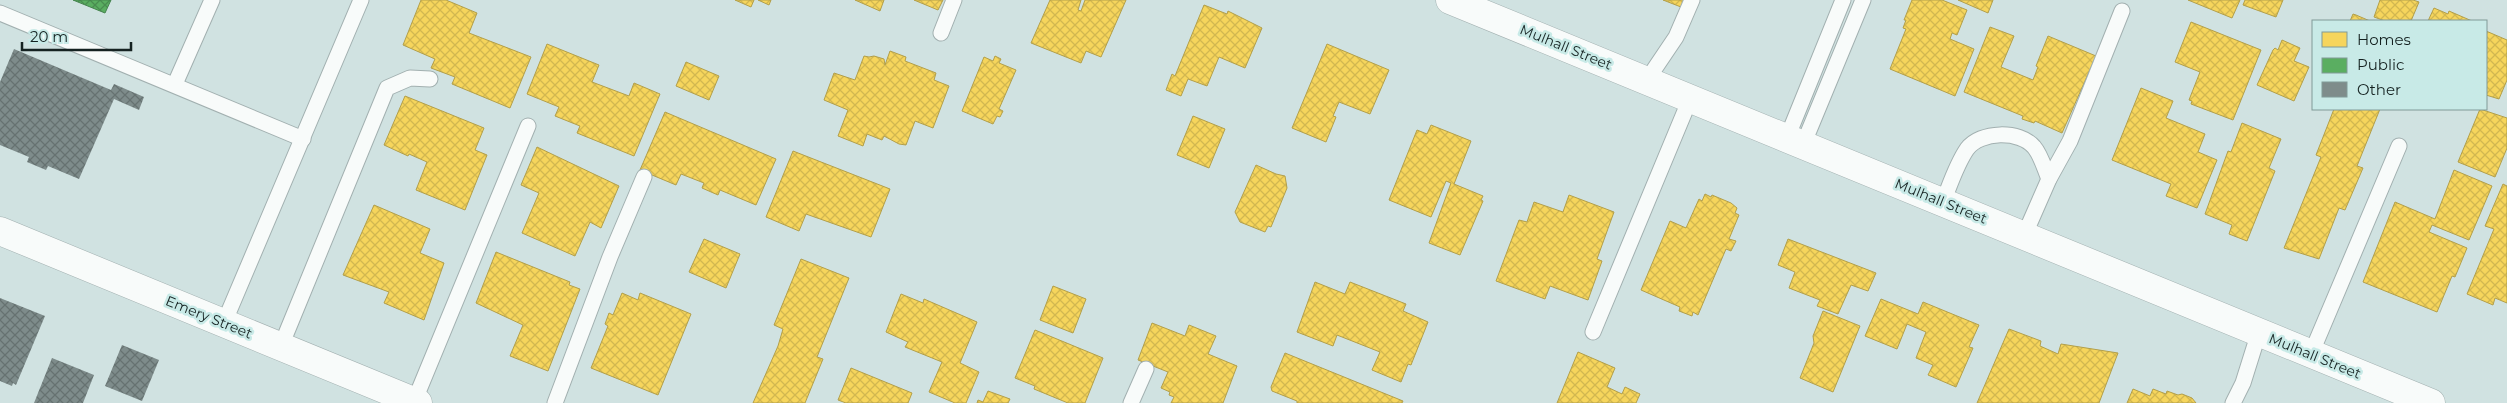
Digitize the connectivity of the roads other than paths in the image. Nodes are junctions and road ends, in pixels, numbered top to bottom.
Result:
1 (212, 0) edge
2 (361, 0) edge
3 (954, 0) edge
4 (1450, 0) edge
5 (1692, 0) edge
6 (1843, 0) edge
7 (1863, 0) edge
8 (2122, 11) dead end
9 (0, 13) edge
10 (941, 33) dead end
11 (430, 79) dead end
12 (1647, 80) junction
13 (175, 84) junction
14 (1690, 99) junction
15 (528, 126) dead end
16 (303, 139) junction
17 (1795, 141) junction
18 (2399, 146) dead end
19 (644, 177) dead end
20 (2049, 179) junction
21 (1943, 202) junction
22 (0, 231) edge
23 (2024, 236) junction
24 (224, 323) junction
25 (1593, 332) dead end
26 (2259, 332) junction
27 (281, 346) junction
28 (2311, 354) junction
29 (1146, 369) dead end
30 (416, 402) edge
31 (555, 403) edge
32 (1131, 403) edge
33 (2233, 403) edge
34 (2431, 403) edge

1 - 13 lane
2 - 16 lane
3 - 10 lane
4 - 12 street, Mulhall Street
5 - 12 lane
6 - 17 lane
7 - 17 lane
8 - 20 lane
9 - 13 lane
11 - 27 lane
12 - 14 street, Mulhall Street
13 - 16 lane
14 - 17 street, Mulhall Street
14 - 25 lane
15 - 30 lane
16 - 24 lane
17 - 21 street, Mulhall Street
18 - 28 lane
19 - 31 lane
20 - 21 lane
20 - 23 lane
21 - 23 street, Mulhall Street
22 - 24 street, Emery Street
23 - 26 street, Mulhall Street
24 - 27 street, Emery Street
26 - 28 street, Mulhall Street
26 - 33 lane
27 - 30 street, Emery Street
28 - 34 street, Mulhall Street
29 - 32 lane

